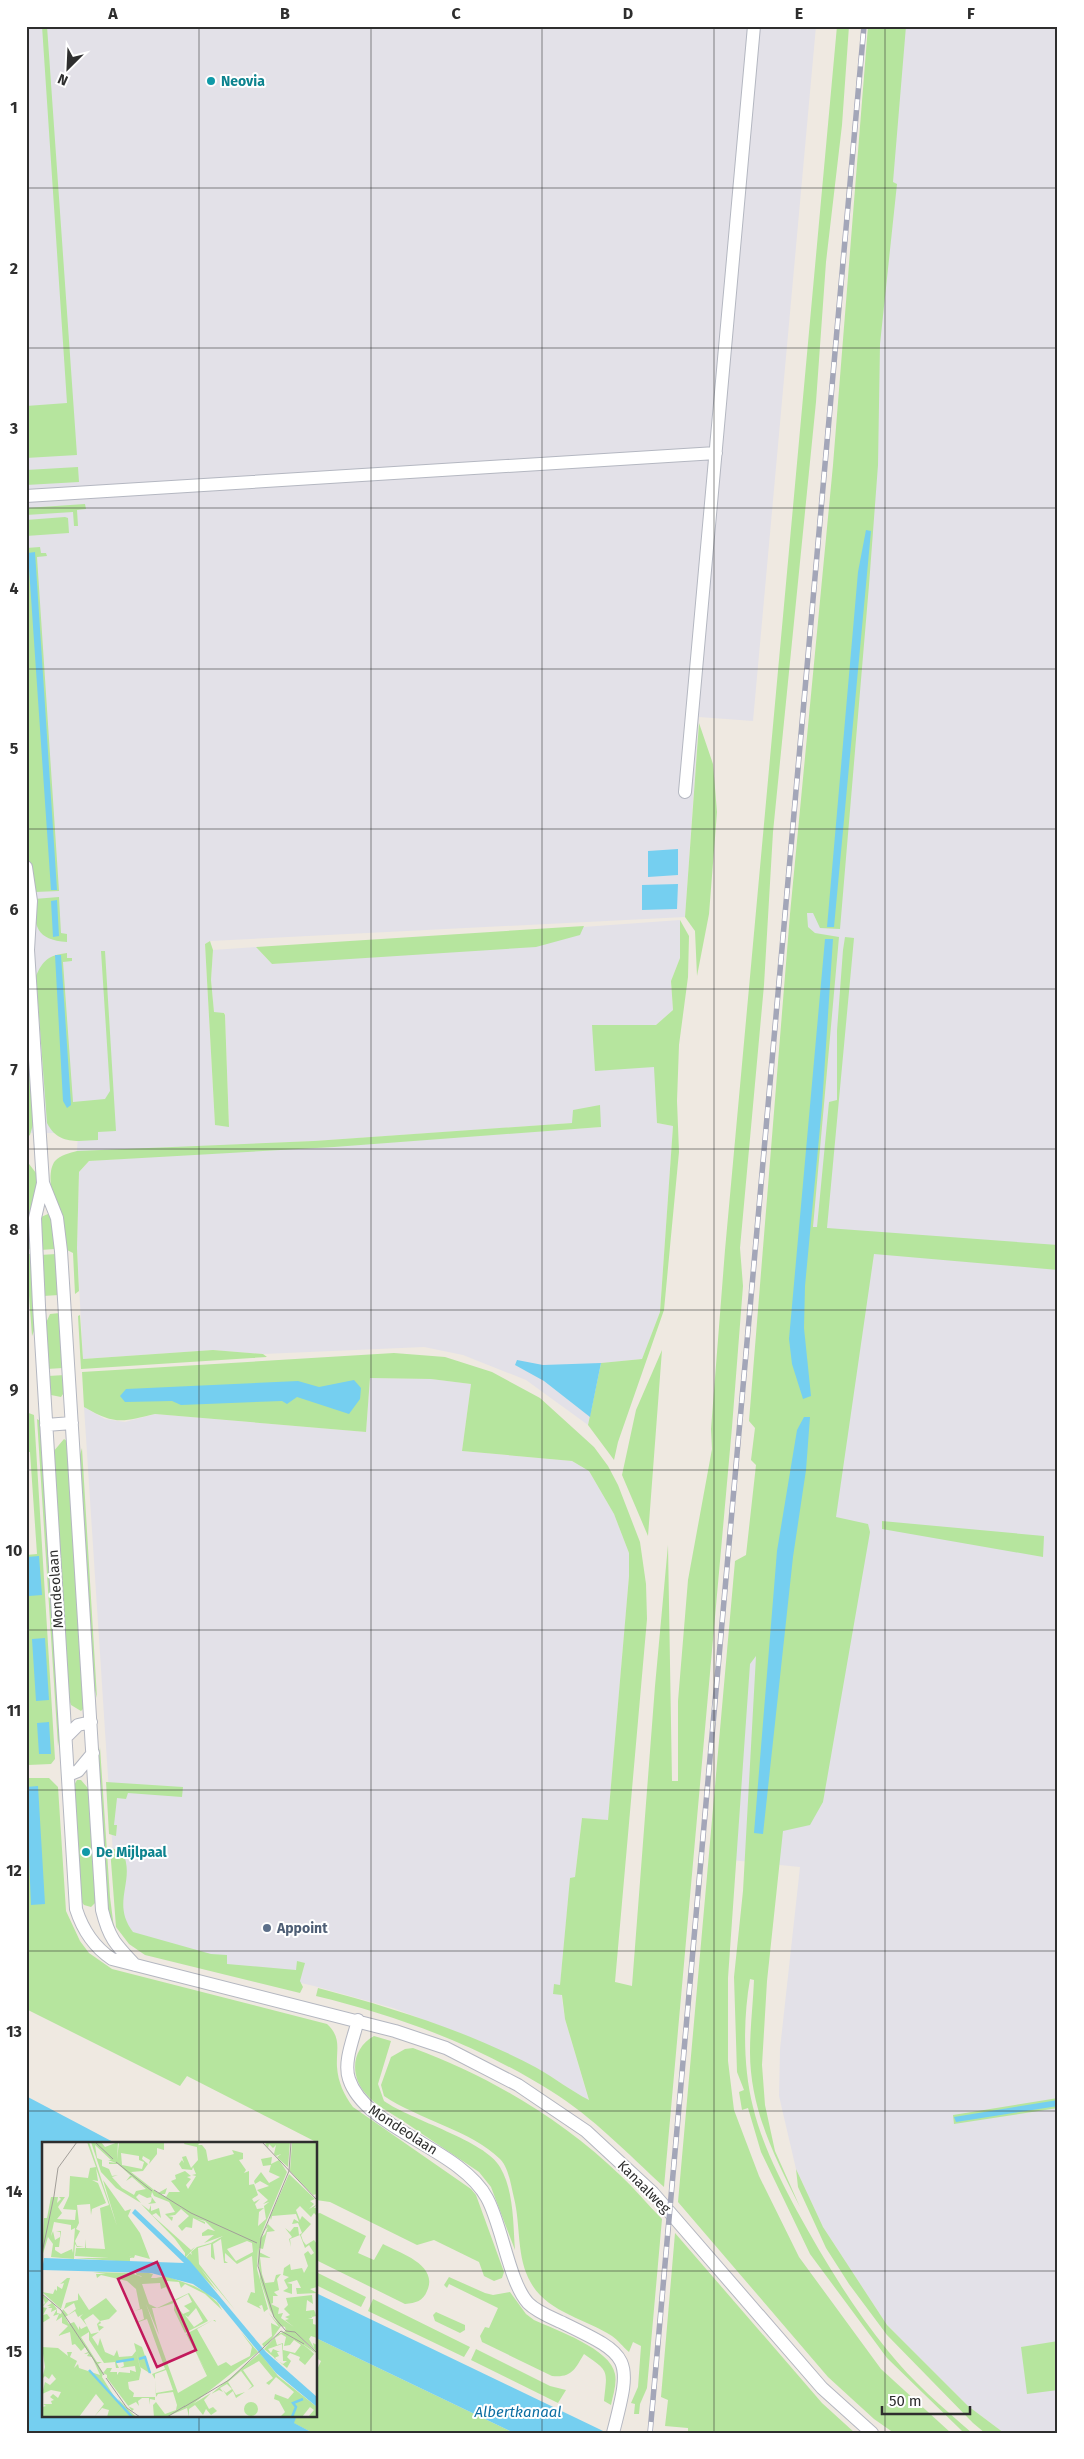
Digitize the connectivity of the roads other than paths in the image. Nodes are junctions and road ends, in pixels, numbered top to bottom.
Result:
1 (754, 26) edge
2 (716, 453) junction
3 (26, 496) edge
4 (685, 792) dead end
5 (26, 867) edge
6 (27, 945) edge
7 (43, 1183) junction
8 (72, 1423) junction
9 (46, 1425) junction
10 (90, 1722) junction
11 (66, 1737) junction
12 (92, 1754) junction
13 (68, 1775) junction
14 (135, 1964) junction
15 (358, 2020) junction
16 (613, 2433) edge
17 (872, 2433) edge

1 - 2 street
2 - 3 street
2 - 4 street
5 - 6 street, Mondeolaan
6 - 7 street, Mondeolaan
7 - 8 street, Mondeolaan
7 - 9 street, Mondeolaan
8 - 9 street
8 - 10 street, Mondeolaan
9 - 11 street, Mondeolaan
10 - 11 street
10 - 12 street, Mondeolaan
11 - 13 street, Mondeolaan
12 - 13 street
12 - 14 street, Mondeolaan
13 - 14 street, Mondeolaan
14 - 15 street, Mondeolaan
15 - 16 street, Mondeolaan
15 - 17 street, Kanaalweg

